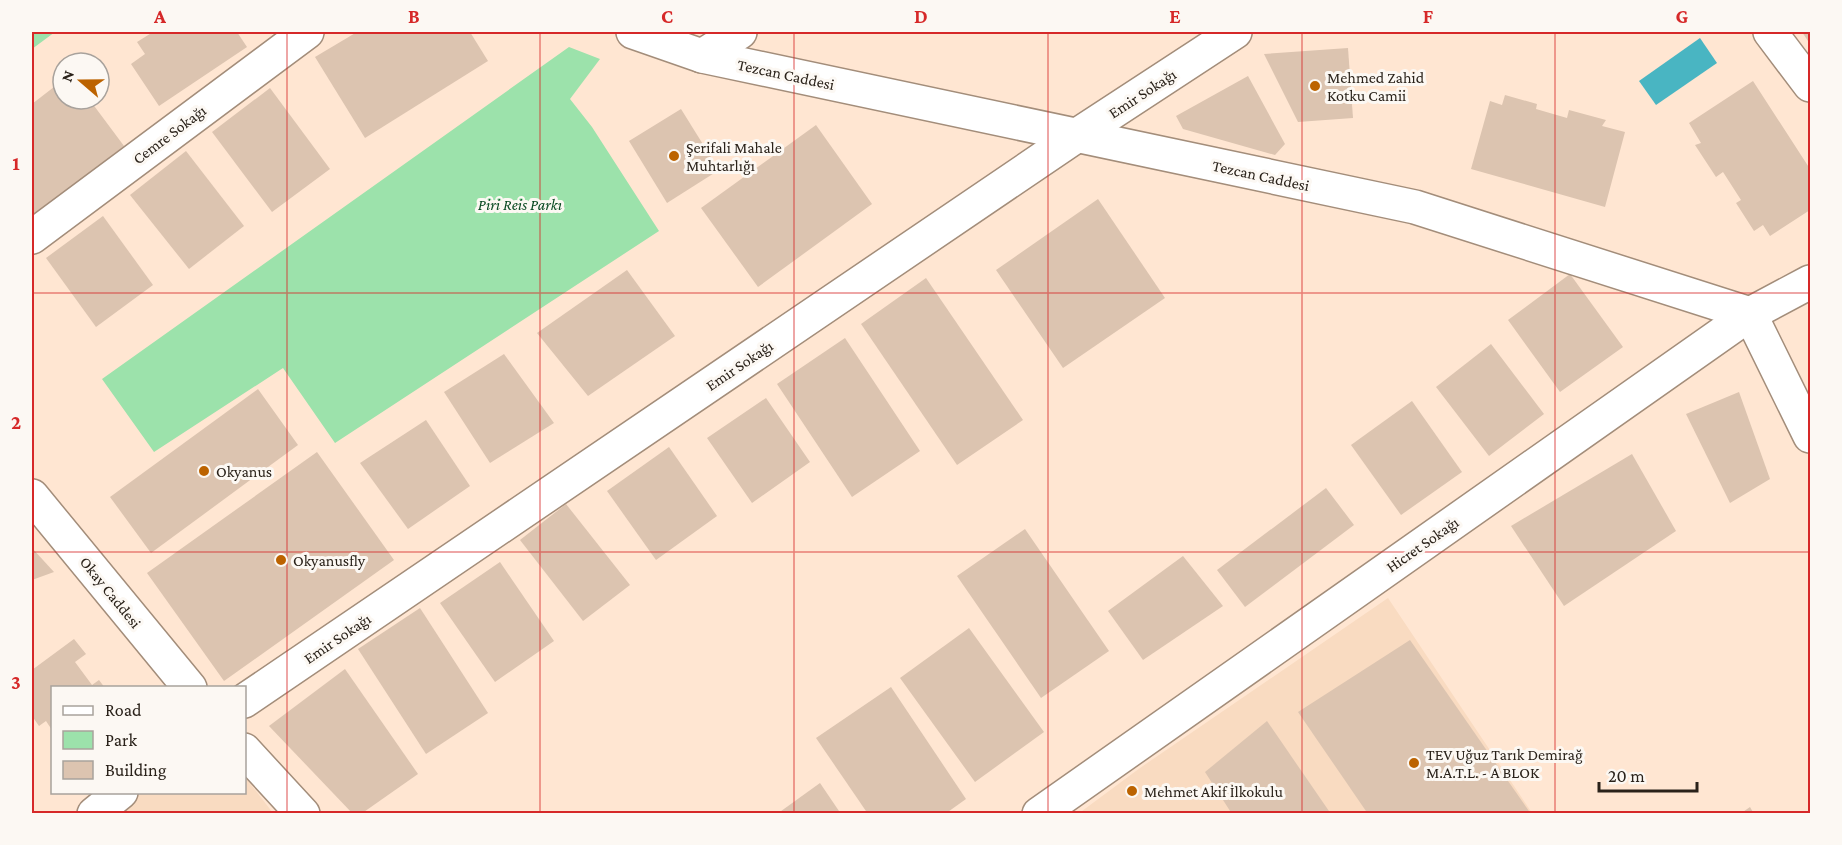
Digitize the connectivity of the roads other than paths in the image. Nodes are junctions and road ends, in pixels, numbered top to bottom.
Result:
1 (307, 32) edge
2 (633, 32) edge
3 (740, 32) edge
4 (1235, 32) edge
5 (1770, 32) edge
6 (702, 56) junction
7 (1810, 85) edge
8 (1076, 136) junction
9 (32, 237) edge
10 (1810, 282) edge
11 (1750, 314) junction
12 (1810, 436) edge
13 (32, 496) edge
14 (189, 686) edge
15 (246, 699) edge
16 (246, 752) edge
17 (118, 794) edge
18 (94, 813) edge
19 (303, 813) edge
20 (1039, 813) edge

1 - 9 street, Cemre Sokağı
2 - 6 street, Tezcan Caddesi
3 - 6 street
4 - 8 street, Emir Sokağı
5 - 7 street
6 - 8 street, Tezcan Caddesi
8 - 11 street, Tezcan Caddesi
8 - 15 street, Emir Sokağı
10 - 11 street, Hicret Sokağı
11 - 12 street
11 - 20 street, Hicret Sokağı
13 - 14 street, Okay Caddesi
16 - 19 street
17 - 18 street

